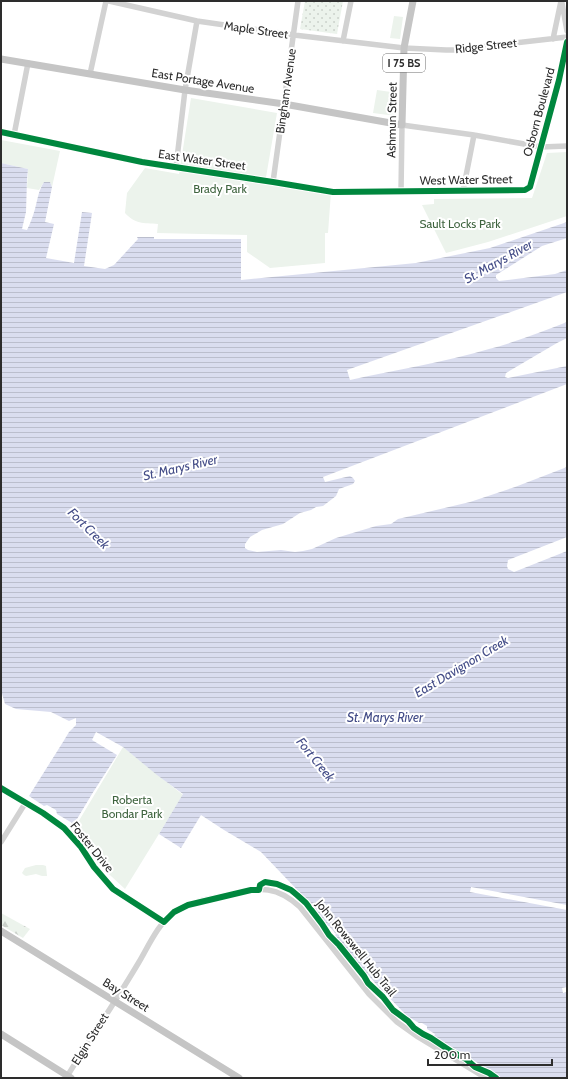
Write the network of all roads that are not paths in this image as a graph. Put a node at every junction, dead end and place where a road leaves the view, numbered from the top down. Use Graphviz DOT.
graph roads {
  1 [pos="107,1"];
  2 [pos="298,1"];
  3 [pos="352,1"];
  4 [pos="413,1"];
  5 [pos="562,1"];
  6 [pos="197,21"];
  7 [pos="567,31"];
  8 [pos="294,35"];
  9 [pos="567,37"];
  10 [pos="553,39"];
  11 [pos="343,41"];
  12 [pos="567,42"];
  13 [pos="404,48"];
  14 [pos="1,59"];
  15 [pos="28,63"];
  16 [pos="90,74"];
  17 [pos="185,90"];
  18 [pos="284,104"];
  19 [pos="402,125"];
  20 [pos="1,132"];
  21 [pos="14,135"];
  22 [pos="474,135"];
  23 [pos="567,146"];
  24 [pos="541,147"];
  25 [pos="176,167"];
  26 [pos="273,182"];
  27 [pos="530,187"];
  28 [pos="462,191"];
  29 [pos="401,192"];
  30 [pos="1,788"];
  31 [pos="26,802"];
  32 [pos="1,842"];
  33 [pos="164,922"];
  34 [pos="1,932"];
  35 [pos="114,1001"];
  36 [pos="1,1034"];
  37 [pos="231,1076"];
  38 [pos="68,1077"];
  39 [pos="239,1078"];
  40 [pos="486,1078"];
  1 -- 6 [label="street, Maple Street"];
  1 -- 16 [label="street"];
  2 -- 8 [label="street, Bingham Avenue"];
  3 -- 11 [label="street"];
  4 -- 13 [label="main road, Ashmun Street / I 75 BS"];
  5 -- 7 [label="street"];
  5 -- 10 [label="street"];
  6 -- 8 [label="street, Maple Street"];
  6 -- 17 [label="street"];
  8 -- 11 [label="street, Maple Street"];
  8 -- 18 [label="street, Bingham Avenue"];
  9 -- 10 [label="street, Ridge Street"];
  10 -- 13 [label="street, Ridge Street"];
  11 -- 13 [label="street, Maple Street"];
  12 -- 24 [label="street, Osborn Boulevard"];
  13 -- 19 [label="main road, Ashmun Street / I 75 BS"];
  14 -- 15 [label="main road, East Portage Avenue"];
  15 -- 16 [label="main road, East Portage Avenue"];
  15 -- 21 [label="street"];
  16 -- 17 [label="main road, East Portage Avenue"];
  17 -- 18 [label="main road, East Portage Avenue"];
  17 -- 25 [label="street"];
  18 -- 19 [label="main road, East Portage Avenue"];
  18 -- 26 [label="street, Bingham Avenue"];
  19 -- 22 [label="street"];
  19 -- 29 [label="street, Ashmun Street"];
  20 -- 21 [label="street, East Water Street"];
  21 -- 25 [label="street, East Water Street"];
  22 -- 24 [label="street"];
  22 -- 28 [label="street"];
  23 -- 24 [label="street"];
  24 -- 27 [label="street, Osborn Boulevard"];
  25 -- 26 [label="street, East Water Street"];
  26 -- 29 [label="street, East Water Street"];
  27 -- 28 [label="street, West Water Street"];
  28 -- 29 [label="street, West Water Street"];
  30 -- 31 [label="street, Foster Drive"];
  31 -- 32 [label="street"];
  31 -- 33 [label="street, Foster Drive"];
  33 -- 35 [label="street, Elgin Street"];
  33 -- 40 [label="street, Elgin Street"];
  34 -- 35 [label="main road, Bay Street"];
  35 -- 37 [label="main road, Bay Street"];
  35 -- 38 [label="street, Elgin Street"];
  36 -- 38 [label="main road"];
  37 -- 39 [label="main road, Bay Street"];
}
